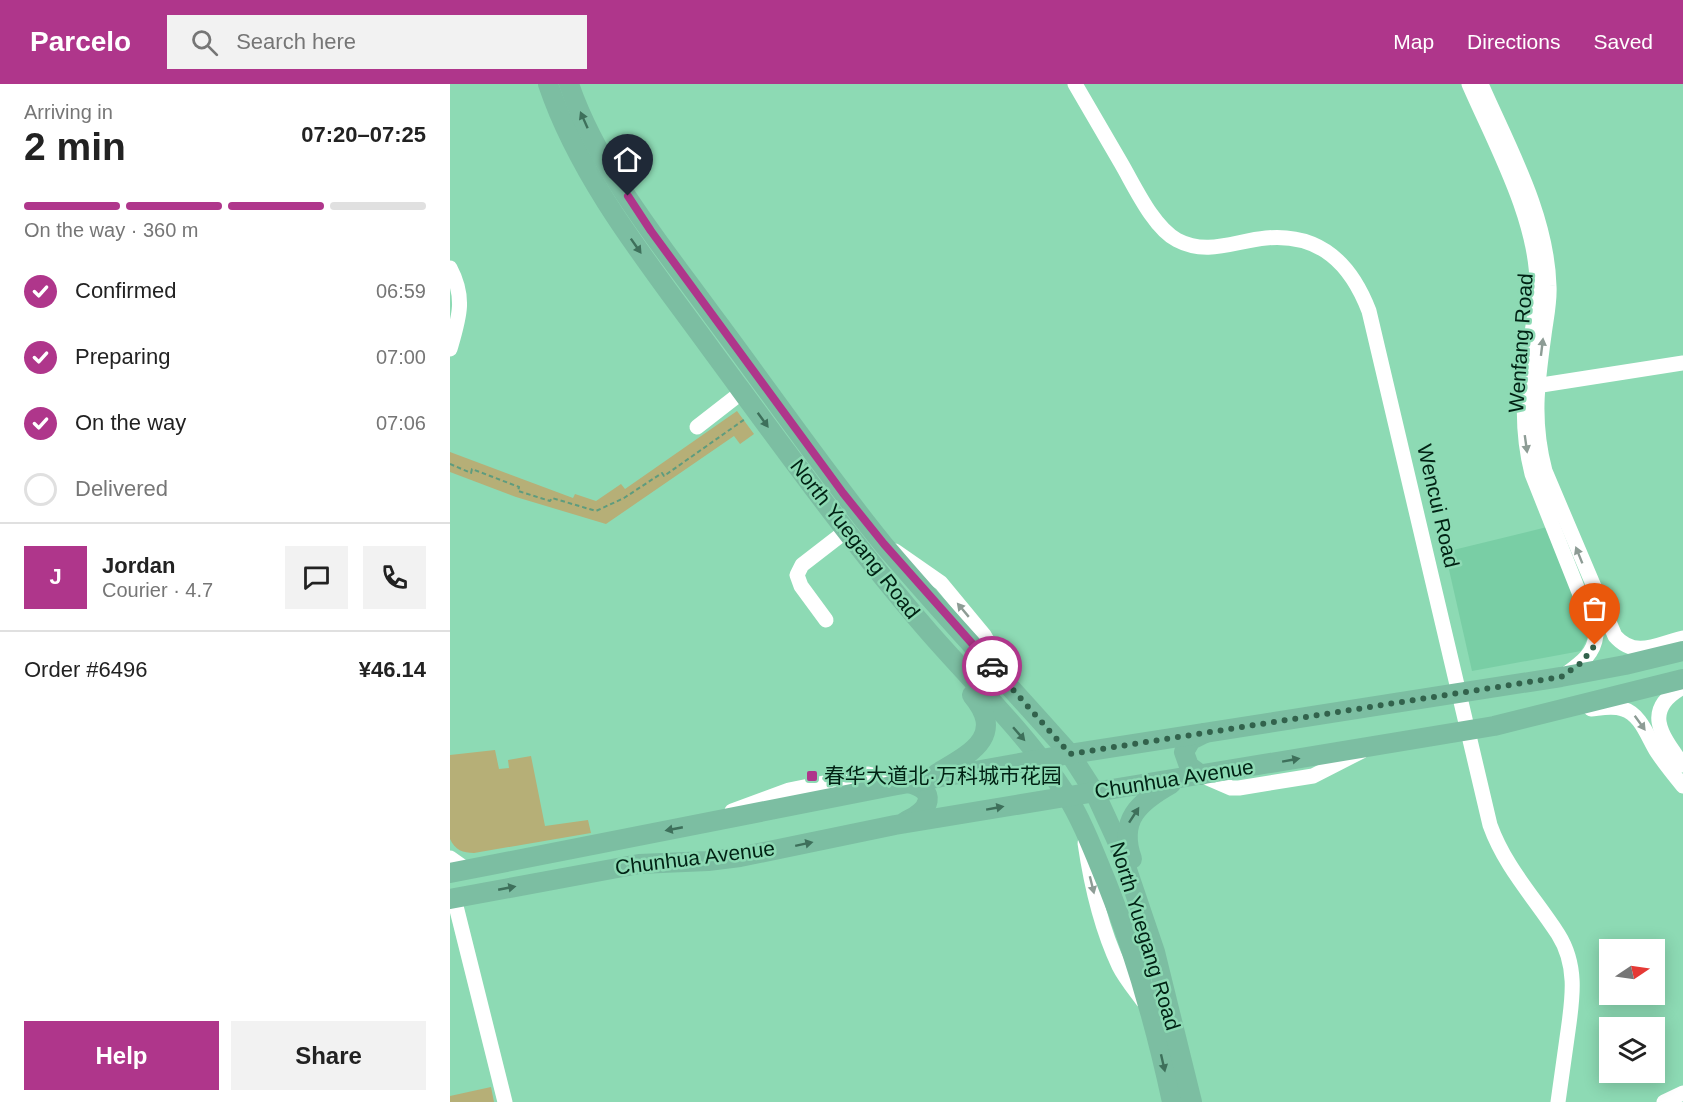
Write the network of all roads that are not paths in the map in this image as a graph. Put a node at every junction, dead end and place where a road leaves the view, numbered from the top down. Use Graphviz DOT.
graph roads {
  1 [pos="548,84"];
  2 [pos="569,84"];
  3 [pos="1075,84"];
  4 [pos="1469,84"];
  5 [pos="1481,84"];
  6 [pos="450,268"];
  7 [pos="450,349"];
  8 [pos="1683,363"];
  9 [pos="1531,387"];
  10 [pos="742,392"];
  11 [pos="697,427"];
  12 [pos="846,531"];
  13 [pos="826,620"];
  14 [pos="926,629"];
  15 [pos="1683,638"];
  16 [pos="1683,651"];
  17 [pos="1561,677"];
  18 [pos="1683,679"];
  19 [pos="1683,687"];
  20 [pos="1546,713"];
  21 [pos="1208,732"];
  22 [pos="1070,754"];
  23 [pos="1041,759"];
  24 [pos="1683,765"];
  25 [pos="1201,775"];
  26 [pos="1180,778"];
  27 [pos="916,782"];
  28 [pos="1683,786"];
  29 [pos="1095,793"];
  30 [pos="1066,796"];
  31 [pos="895,825"];
  32 [pos="450,858"];
  33 [pos="459,871"];
  34 [pos="452,898"];
  35 [pos="1155,952"];
  36 [pos="1683,1093"];
  37 [pos="505,1102"];
  38 [pos="1172,1102"];
  39 [pos="1192,1102"];
  40 [pos="1558,1102"];
  41 [pos="1664,1102"];
  1 -- 10 [label="main road, North Yuegang Road, one-way"];
  22 -- 2 [label="main road, North Yuegang Road, one-way"];
  3 -- 40 [label="street, Wencui Road"];
  4 -- 9 [label="street, Wenfang Road"];
  9 -- 5 [label="street, Wenfang Road, one-way"];
  6 -- 7 [label="street"];
  8 -- 9 [label="street"];
  15 -- 9 [label="street, Wenfang Road, one-way"];
  9 -- 17 [label="street, Wenfang Road, one-way"];
  10 -- 11 [label="street"];
  10 -- 12 [label="main road, North Yuegang Road, one-way"];
  12 -- 13 [label="street"];
  12 -- 14 [label="main road, North Yuegang Road"];
  14 -- 23 [label="main road, North Yuegang Road, one-way"];
  14 -- 27 [label="main road"];
  16 -- 17 [label="main road, Chunhua Avenue"];
  17 -- 21 [label="main road, Chunhua Avenue"];
  18 -- 20 [label="main road, Chunhua Avenue"];
  19 -- 24 [label="street"];
  25 -- 20 [label="main road, Chunhua Avenue, one-way"];
  20 -- 28 [label="street, one-way"];
  21 -- 22 [label="main road, Chunhua Avenue"];
  21 -- 25 [label="main road"];
  22 -- 23 [label="main road, Chunhua Avenue"];
  22 -- 29 [label="main road, North Yuegang Road"];
  23 -- 27 [label="main road, Chunhua Avenue"];
  23 -- 30 [label="main road, North Yuegang Road"];
  25 -- 26 [label="main road, Chunhua Avenue"];
  26 -- 29 [label="main road, Chunhua Avenue"];
  35 -- 26 [label="main road, one-way"];
  27 -- 31 [label="main road"];
  27 -- 33 [label="main road, Chunhua Avenue, one-way"];
  29 -- 30 [label="main road, Chunhua Avenue"];
  29 -- 35 [label="main road, North Yuegang Road"];
  31 -- 30 [label="main road, Chunhua Avenue, one-way"];
  30 -- 38 [label="main road, North Yuegang Road, one-way"];
  34 -- 31 [label="main road, Chunhua Avenue, one-way"];
  32 -- 33 [label="street"];
  34 -- 37 [label="street"];
  35 -- 39 [label="main road, North Yuegang Road"];
  36 -- 41 [label="street"];
}
